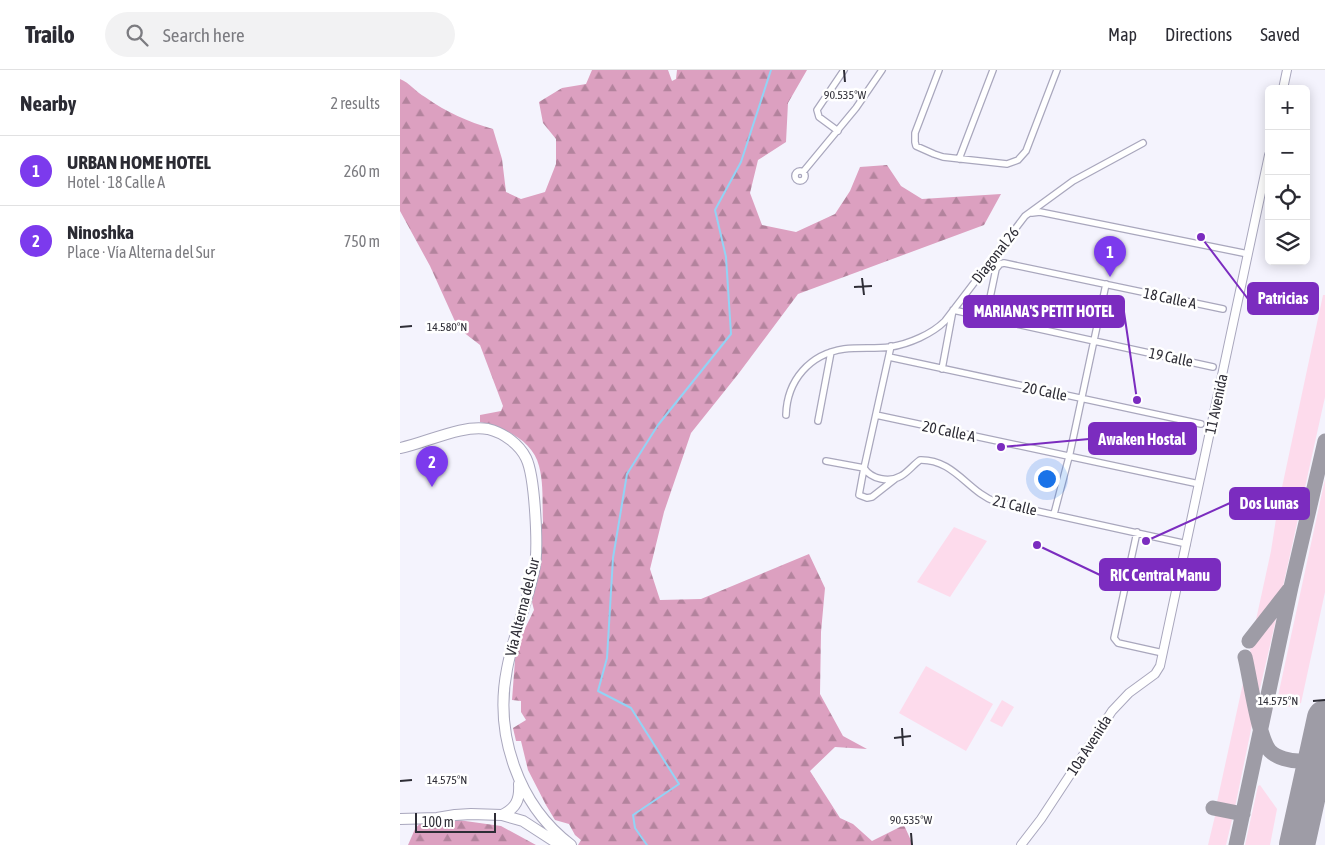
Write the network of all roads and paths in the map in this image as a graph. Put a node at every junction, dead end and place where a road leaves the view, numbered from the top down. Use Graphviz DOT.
graph roads {
  1 [pos="844,70"];
  2 [pos="882,70"];
  3 [pos="939,70"];
  4 [pos="993,70"];
  5 [pos="1057,70"];
  6 [pos="1287,70"];
  7 [pos="1284,85"];
  8 [pos="838,131"];
  9 [pos="1143,143"];
  10 [pos="959,159"];
  11 [pos="803,172"];
  12 [pos="1265,174"];
  13 [pos="1030,213"];
  14 [pos="1248,254"];
  15 [pos="1106,284"];
  16 [pos="1222,309"];
  17 [pos="953,310"];
  18 [pos="986,317"];
  19 [pos="1094,340"];
  20 [pos="891,346"];
  21 [pos="831,352"];
  22 [pos="889,357"];
  23 [pos="1213,367"];
  24 [pos="942,369"];
  25 [pos="1081,399"];
  26 [pos="786,415"];
  27 [pos="876,415"];
  28 [pos="818,422"];
  29 [pos="1201,424"];
  30 [pos="400,448"];
  31 [pos="1069,456"];
  32 [pos="826,461"];
  33 [pos="864,468"];
  34 [pos="895,479"];
  35 [pos="1199,484"];
  36 [pos="1054,514"];
  37 [pos="1137,532"];
  38 [pos="1187,544"];
  39 [pos="1163,653"];
  40 [pos="519,781"];
  41 [pos="400,813"];
  42 [pos="455,815"];
  43 [pos="502,815"];
  44 [pos="400,818"];
  45 [pos="567,845"];
  46 [pos="1021,845"];
  1 -- 8 [label="street"];
  2 -- 8 [label="street"];
  3 -- 10 [label="street"];
  4 -- 10 [label="street"];
  5 -- 10 [label="street"];
  6 -- 7 [label="main road"];
  8 -- 11 [label="street"];
  9 -- 13 [label="street, Diagonal 26"];
  12 -- 14 [label="main road, 11 Avenida"];
  13 -- 14 [label="street"];
  13 -- 17 [label="street, Diagonal 26"];
  14 -- 35 [label="main road, 11 Avenida"];
  15 -- 16 [label="street, 18 Calle A"];
  15 -- 18 [label="street, 18 Calle A"];
  15 -- 19 [label="street"];
  17 -- 18 [label="street, 19 Calle"];
  17 -- 20 [label="street, Diagonal 26"];
  17 -- 24 [label="street"];
  18 -- 19 [label="street, 19 Calle"];
  19 -- 23 [label="street, 19 Calle"];
  19 -- 25 [label="street"];
  20 -- 21 [label="street, Diagonal 26"];
  20 -- 22 [label="street"];
  21 -- 26 [label="street"];
  21 -- 28 [label="street"];
  22 -- 24 [label="street, 20 Calle"];
  22 -- 27 [label="street"];
  24 -- 25 [label="street, 20 Calle"];
  25 -- 29 [label="street, 20 Calle"];
  25 -- 31 [label="street"];
  27 -- 31 [label="street, 20 Calle A"];
  27 -- 33 [label="street"];
  30 -- 40 [label="highway, Vía Alterna del Sur"];
  31 -- 35 [label="street, 20 Calle A"];
  31 -- 36 [label="street"];
  32 -- 33 [label="street"];
  33 -- 34 [label="street"];
  33 -- 34 [label="street, 21 Calle"];
  34 -- 36 [label="street, 21 Calle"];
  35 -- 38 [label="main road, 11 Avenida"];
  36 -- 37 [label="street, 21 Calle"];
  37 -- 38 [label="street, 21 Calle"];
  37 -- 39 [label="street"];
  38 -- 39 [label="main road, 11 Avenida"];
  39 -- 46 [label="main road, 10a Avenida"];
  40 -- 43 [label="highway"];
  40 -- 45 [label="highway, Vía Alterna del Sur"];
  41 -- 42 [label="highway"];
  42 -- 43 [label="highway, Vía Alterna del Sur"];
  42 -- 44 [label="highway, Vía Alterna del Sur"];
  43 -- 45 [label="highway, Vía Alterna del Sur"];
}
